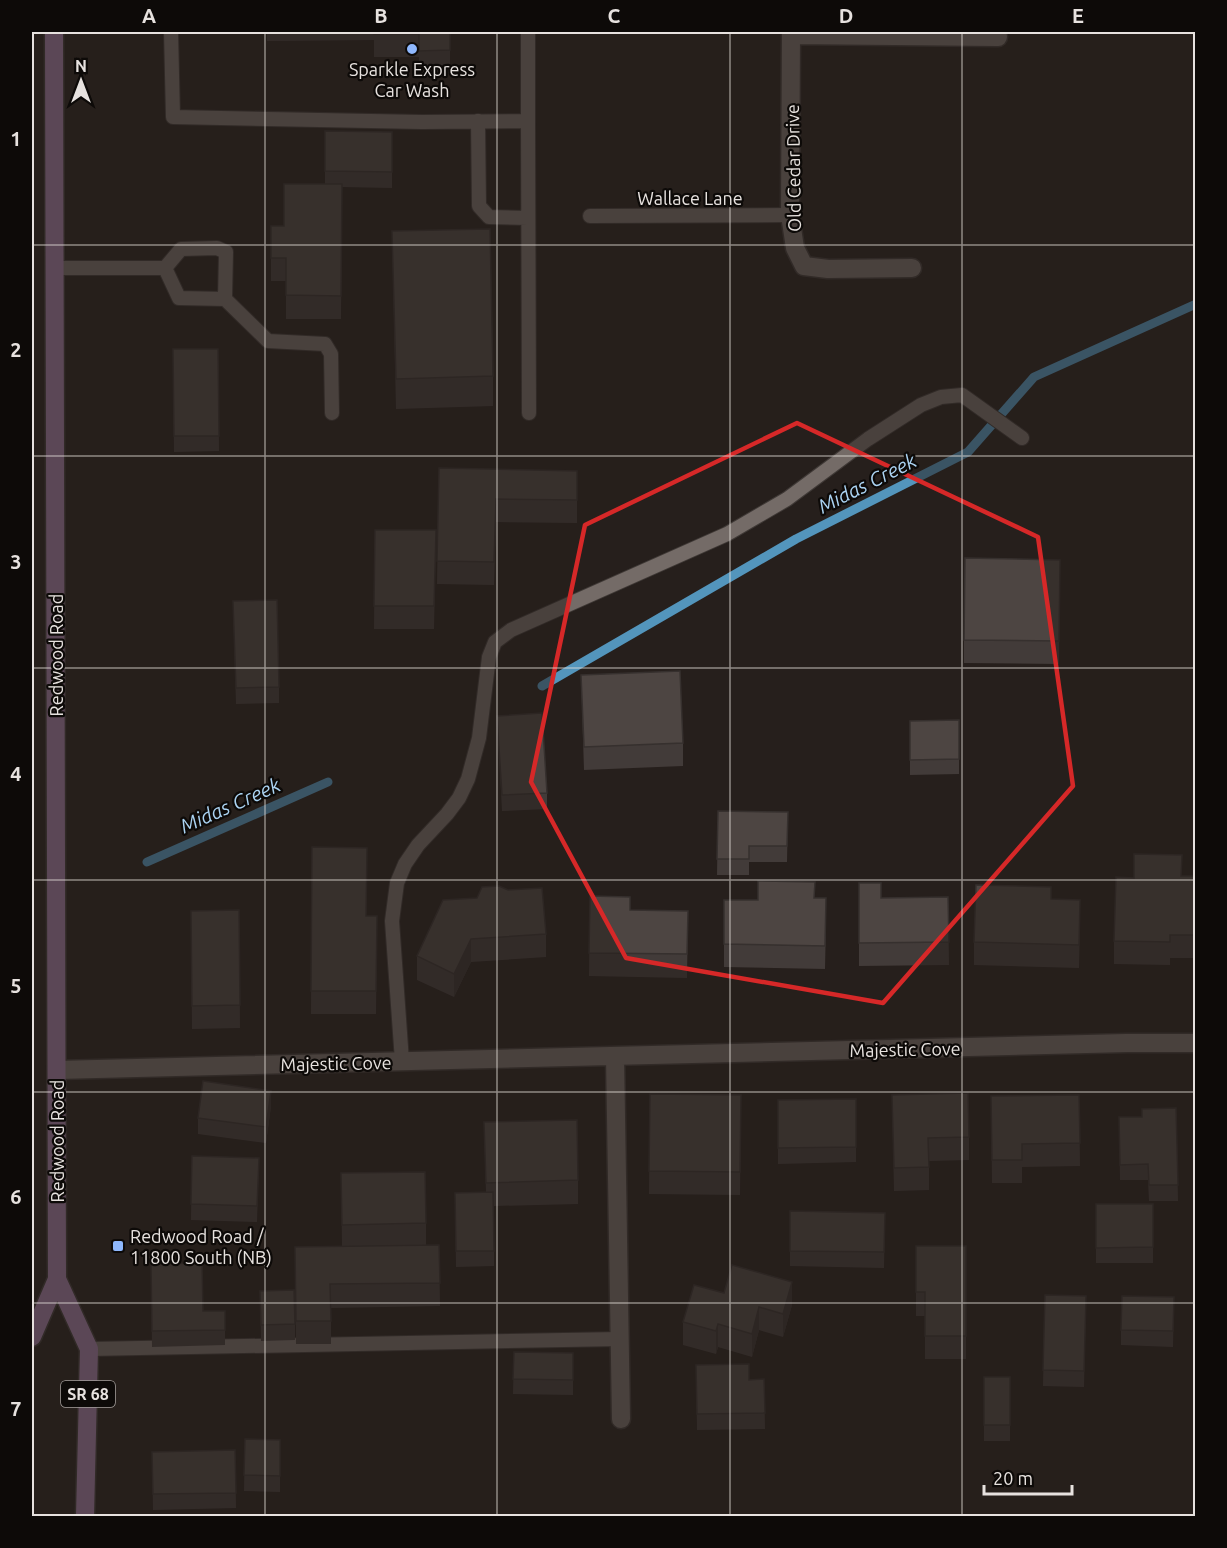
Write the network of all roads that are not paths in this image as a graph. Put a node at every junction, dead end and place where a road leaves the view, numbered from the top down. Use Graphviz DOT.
graph roads {
  1 [pos="54,32"];
  2 [pos="171,32"];
  3 [pos="528,32"];
  4 [pos="791,33"];
  5 [pos="998,37"];
  6 [pos="478,121"];
  7 [pos="528,121"];
  8 [pos="790,215"];
  9 [pos="590,216"];
  10 [pos="528,218"];
  11 [pos="55,268"];
  12 [pos="165,268"];
  13 [pos="912,268"];
  14 [pos="225,299"];
  15 [pos="332,413"];
  16 [pos="529,413"];
  17 [pos="1022,438"];
  18 [pos="1196,1043"];
  19 [pos="615,1056"];
  20 [pos="402,1061"];
  21 [pos="57,1070"];
  22 [pos="57,1279"];
  23 [pos="32,1337"];
  24 [pos="620,1339"];
  25 [pos="89,1349"];
  26 [pos="621,1419"];
  27 [pos="85,1516"];
  1 -- 11 [label="main road, Redwood Road / SR 68"];
  2 -- 6 [label="lane"];
  3 -- 7 [label="lane"];
  4 -- 5 [label="street"];
  4 -- 8 [label="street, Old Cedar Drive"];
  6 -- 7 [label="lane"];
  6 -- 10 [label="lane"];
  7 -- 10 [label="lane"];
  8 -- 9 [label="lane, Wallace Lane"];
  8 -- 13 [label="street, Old Cedar Drive"];
  10 -- 16 [label="lane"];
  11 -- 12 [label="lane"];
  11 -- 21 [label="main road, Redwood Road / SR 68"];
  12 -- 14 [label="lane"];
  12 -- 14 [label="lane"];
  14 -- 15 [label="lane"];
  17 -- 20 [label="lane"];
  18 -- 19 [label="street, Majestic Cove"];
  19 -- 20 [label="street, Majestic Cove"];
  19 -- 24 [label="street"];
  20 -- 21 [label="street, Majestic Cove"];
  21 -- 22 [label="main road, Redwood Road / SR 68"];
  22 -- 23 [label="main road, Redwood Road / SR 68"];
  22 -- 25 [label="main road, Redwood Road / SR 68"];
  24 -- 25 [label="lane"];
  24 -- 26 [label="street"];
  25 -- 27 [label="main road, Redwood Road / SR 68"];
}
